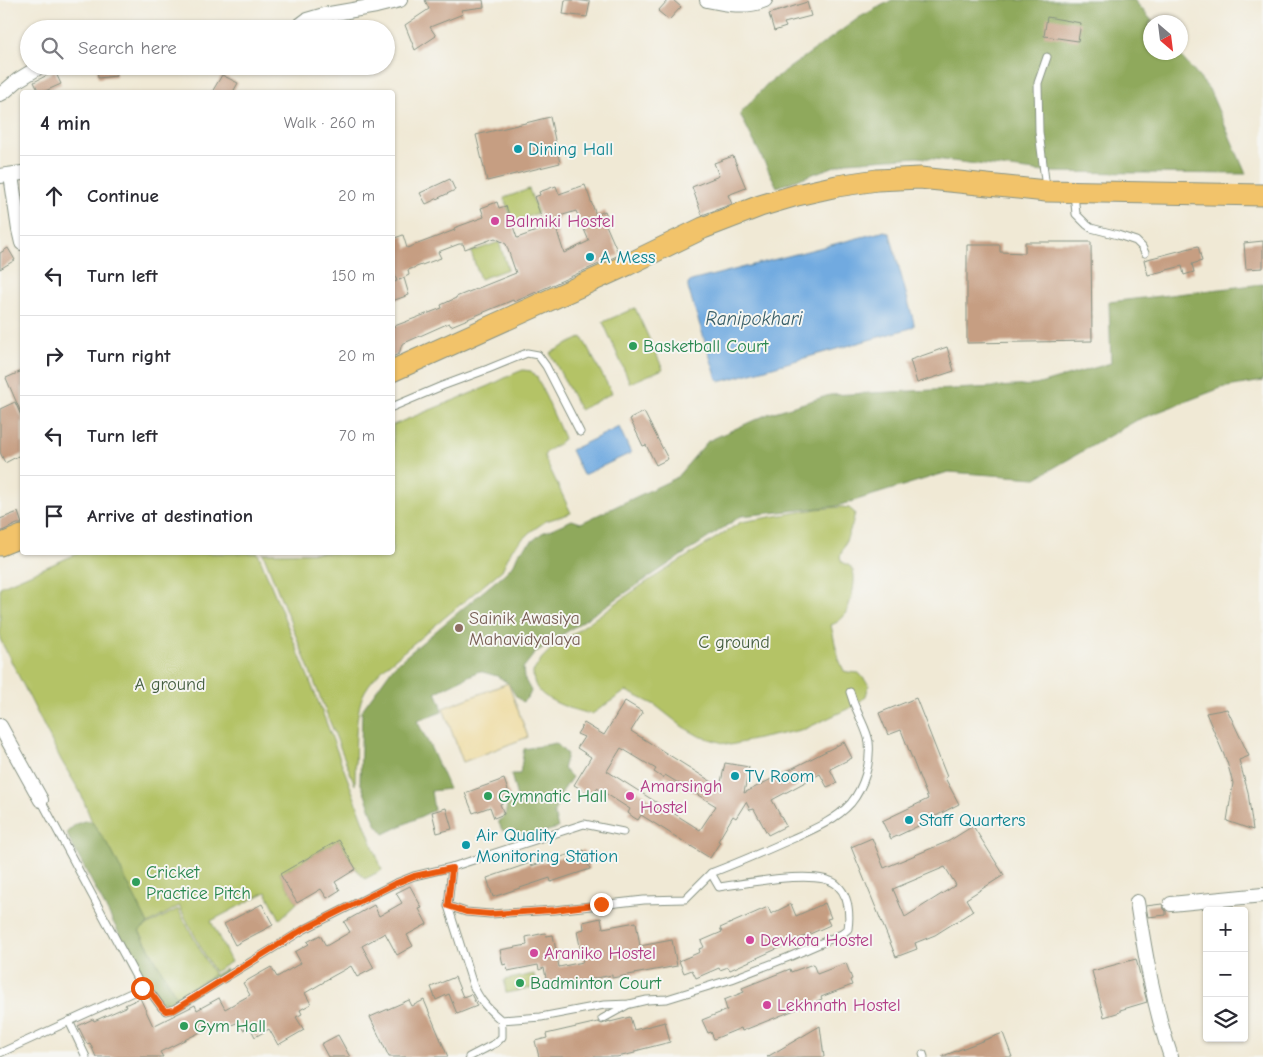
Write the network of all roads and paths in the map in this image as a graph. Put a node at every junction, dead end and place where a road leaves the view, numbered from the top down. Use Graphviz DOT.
graph roads {
  1 [pos="400,0"];
  2 [pos="707,0"];
  3 [pos="765,0"];
  4 [pos="307,20"];
  5 [pos="1047,57"];
  6 [pos="26,75"];
  7 [pos="0,94"];
  8 [pos="11,175"];
  9 [pos="1046,191"];
  10 [pos="1074,192"];
  11 [pos="1263,196"];
  12 [pos="20,234"];
  13 [pos="1145,253"];
  14 [pos="395,370"];
  15 [pos="395,406"];
  16 [pos="580,432"];
  17 [pos="20,537"];
  18 [pos="0,545"];
  19 [pos="850,692"];
  20 [pos="0,726"];
  21 [pos="41,800"];
  22 [pos="623,832"];
  23 [pos="452,868"];
  24 [pos="710,873"];
  25 [pos="1263,895"];
  26 [pos="1137,902"];
  27 [pos="1171,904"];
  28 [pos="448,906"];
  29 [pos="142,988"];
  30 [pos="630,1004"];
  31 [pos="602,1019"];
  32 [pos="501,1020"];
  33 [pos="70,1021"];
  34 [pos="0,1053"];
  35 [pos="86,1057"];
  36 [pos="469,1057"];
  37 [pos="1171,1057"];
  1 -- 4 [label="street"];
  2 -- 3 [label="street"];
  5 -- 9 [label="lane"];
  6 -- 7 [label="street"];
  8 -- 12 [label="street"];
  9 -- 10 [label="main road"];
  9 -- 14 [label="main road"];
  10 -- 11 [label="main road"];
  10 -- 13 [label="lane"];
  15 -- 16 [label="lane"];
  17 -- 18 [label="main road"];
  19 -- 24 [label="lane"];
  20 -- 21 [label="street"];
  21 -- 29 [label="lane"];
  22 -- 23 [label="lane"];
  23 -- 28 [label="lane"];
  23 -- 29 [label="lane"];
  24 -- 28 [label="lane"];
  24 -- 30 [label="lane"];
  25 -- 27 [label="street"];
  26 -- 37 [label="street"];
  28 -- 32 [label="lane"];
  29 -- 33 [label="lane"];
  30 -- 31 [label="lane"];
  30 -- 32 [label="lane"];
  32 -- 36 [label="lane"];
  33 -- 34 [label="lane"];
  33 -- 35 [label="lane"];
}
